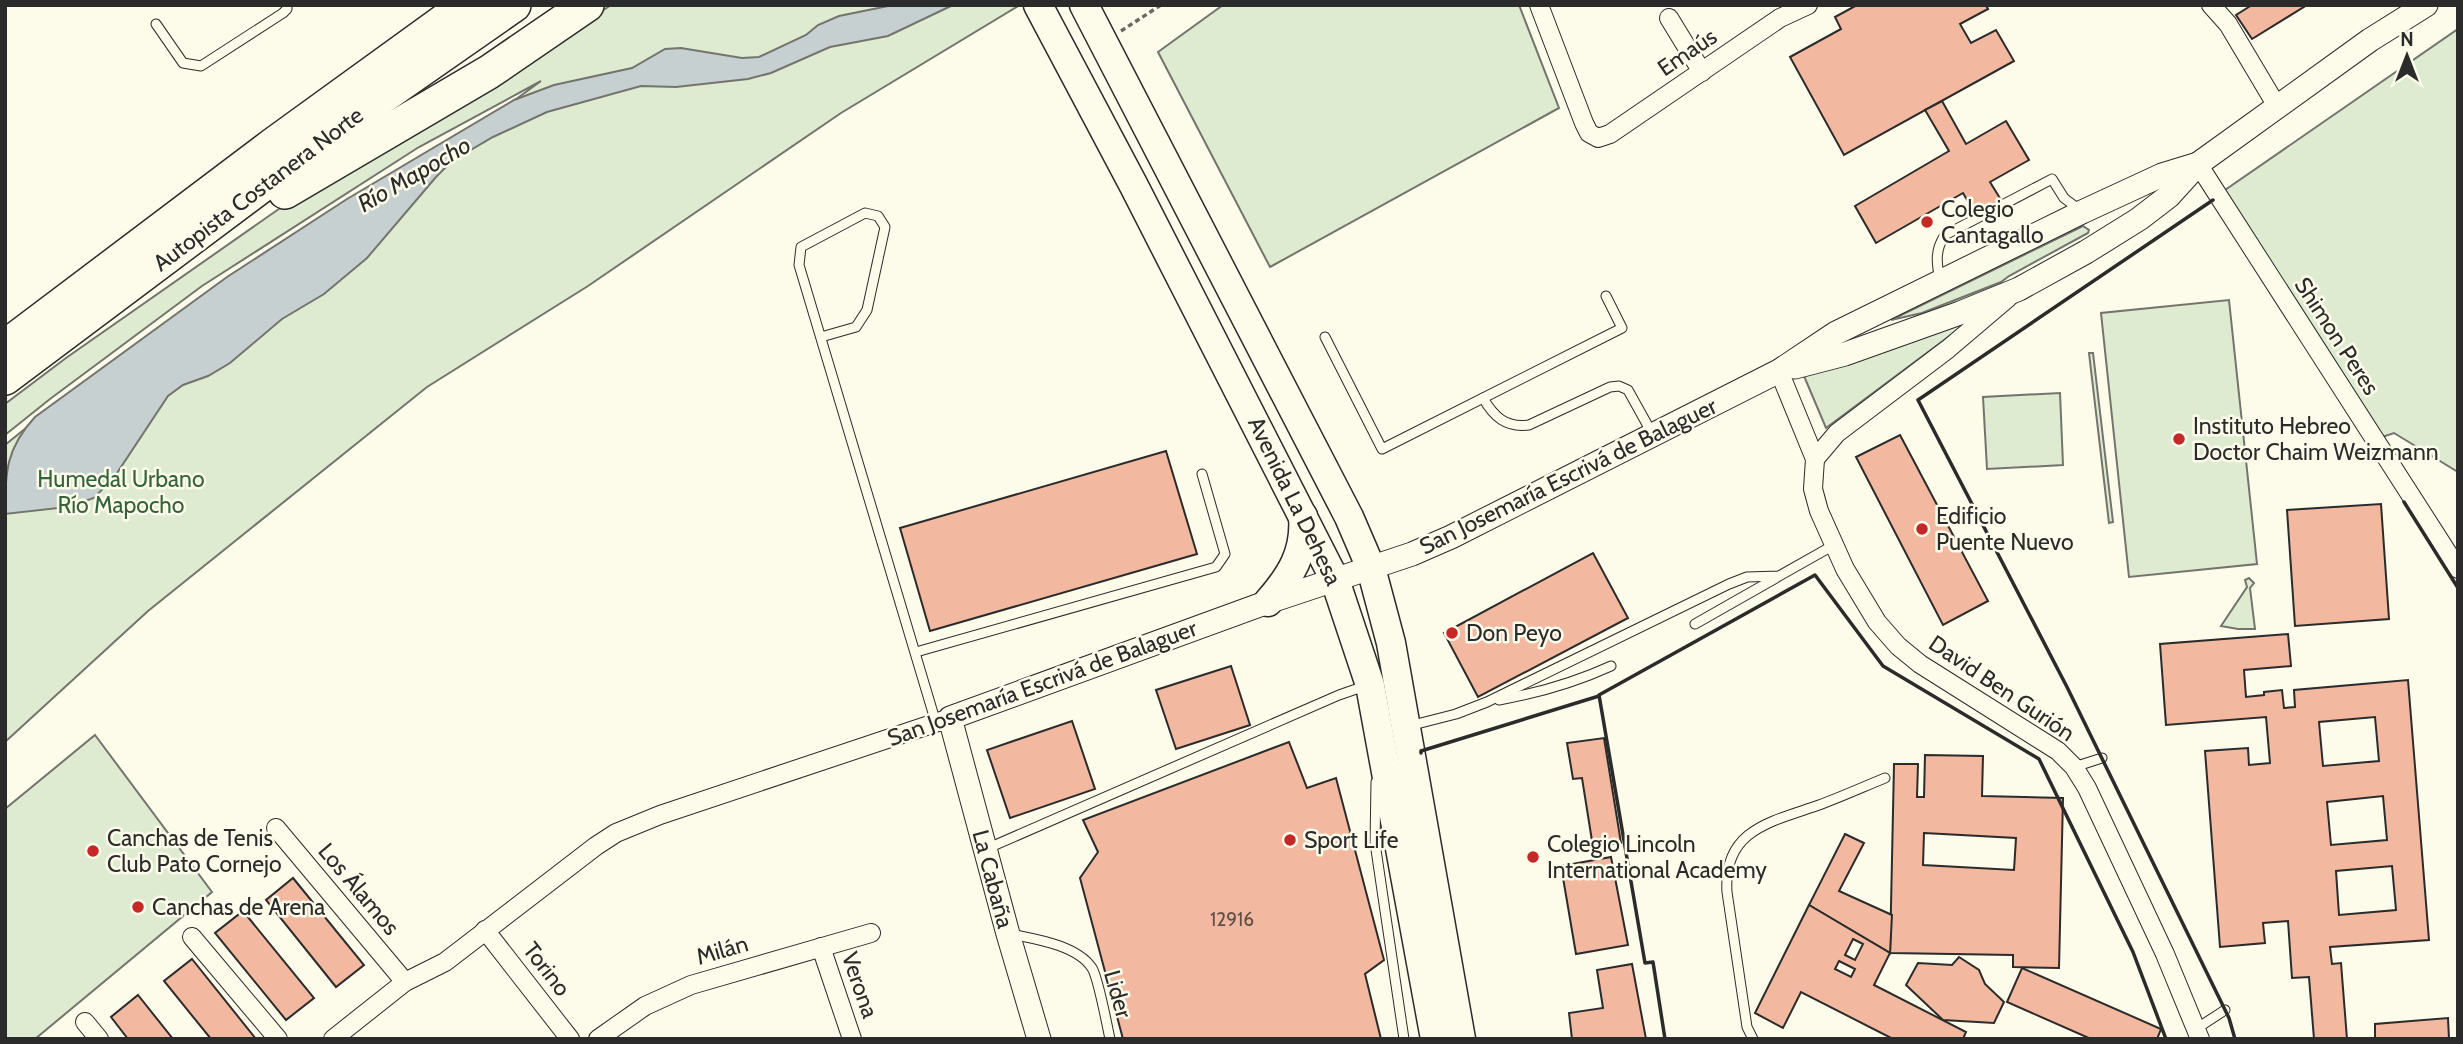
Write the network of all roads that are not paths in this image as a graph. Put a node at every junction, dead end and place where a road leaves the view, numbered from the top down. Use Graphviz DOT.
graph roads {
  1 [pos="287,5"];
  2 [pos="433,5"];
  3 [pos="466,5"];
  4 [pos="514,5"];
  5 [pos="587,5"];
  6 [pos="1084,5"];
  7 [pos="1539,5"];
  8 [pos="2426,5"];
  9 [pos="2214,6"];
  10 [pos="1803,7"];
  11 [pos="1042,14"];
  12 [pos="1669,18"];
  13 [pos="156,24"];
  14 [pos="1702,72"];
  15 [pos="2278,108"];
  16 [pos="274,144"];
  17 [pos="2198,164"];
  18 [pos="2082,212"];
  19 [pos="2086,252"];
  20 [pos="149,270"];
  21 [pos="1940,282"];
  22 [pos="2019,289"];
  23 [pos="1606,296"];
  24 [pos="821,337"];
  25 [pos="1325,337"];
  26 [pos="5,347"];
  27 [pos="1779,371"];
  28 [pos="5,378"];
  29 [pos="1483,398"];
  30 [pos="1653,435"];
  31 [pos="1815,459"];
  32 [pos="1202,474"];
  33 [pos="1303,516"];
  34 [pos="1835,545"];
  35 [pos="1371,568"];
  36 [pos="2458,569"];
  37 [pos="1779,576"];
  38 [pos="1335,580"];
  39 [pos="1268,602"];
  40 [pos="1695,624"];
  41 [pos="916,652"];
  42 [pos="1611,666"];
  43 [pos="1370,685"];
  44 [pos="1487,702"];
  45 [pos="943,720"];
  46 [pos="1393,727"];
  47 [pos="2102,758"];
  48 [pos="2074,767"];
  49 [pos="1885,778"];
  50 [pos="276,828"];
  51 [pos="986,849"];
  52 [pos="485,930"];
  53 [pos="871,933"];
  54 [pos="1008,934"];
  55 [pos="192,937"];
  56 [pos="821,947"];
  57 [pos="405,982"];
  58 [pos="2225,1010"];
  59 [pos="85,1022"];
  60 [pos="2198,1034"];
  61 [pos="342,1036"];
  62 [pos="99,1039"];
  63 [pos="278,1039"];
  64 [pos="570,1039"];
  65 [pos="598,1039"];
  66 [pos="852,1039"];
  67 [pos="1039,1039"];
  68 [pos="1110,1039"];
  69 [pos="1404,1039"];
  70 [pos="1435,1039"];
  71 [pos="1461,1039"];
  72 [pos="1753,1039"];
  1 -- 13 [label="lane"];
  2 -- 16 [label="highway"];
  3 -- 16 [label="highway, Autopista Costanera Norte"];
  4 -- 20 [label="highway, Autopista Costanera Norte"];
  5 -- 20 [label="highway"];
  6 -- 35 [label="main road, Avenida La Dehesa"];
  7 -- 14 [label="street, Emaús"];
  8 -- 15 [label="street, San Josemaría Escrivá de Balaguer"];
  9 -- 15 [label="street"];
  10 -- 14 [label="street, Emaús"];
  11 -- 33 [label="main road, Avenida La Dehesa"];
  12 -- 14 [label="street"];
  15 -- 17 [label="street, San Josemaría Escrivá de Balaguer"];
  16 -- 26 [label="highway, Autopista Costanera Norte"];
  17 -- 18 [label="street, San Josemaría Escrivá de Balaguer"];
  17 -- 19 [label="street, San Josemaría Escrivá de Balaguer"];
  17 -- 36 [label="street, Shimon Peres"];
  18 -- 19 [label="street"];
  18 -- 21 [label="street, San Josemaría Escrivá de Balaguer"];
  18 -- 21 [label="lane"];
  19 -- 22 [label="street, San Josemaría Escrivá de Balaguer"];
  20 -- 28 [label="highway, Autopista Costanera Norte"];
  21 -- 27 [label="street, San Josemaría Escrivá de Balaguer"];
  22 -- 27 [label="street, San Josemaría Escrivá de Balaguer"];
  22 -- 31 [label="street"];
  23 -- 29 [label="lane"];
  24 -- 24 [label="lane"];
  24 -- 41 [label="lane"];
  25 -- 29 [label="lane"];
  27 -- 30 [label="street, San Josemaría Escrivá de Balaguer"];
  27 -- 31 [label="street, David Ben Gurión"];
  29 -- 30 [label="lane"];
  30 -- 35 [label="street, San Josemaría Escrivá de Balaguer"];
  31 -- 34 [label="street, David Ben Gurión"];
  32 -- 41 [label="lane"];
  33 -- 38 [label="main road, Avenida La Dehesa"];
  33 -- 39 [label="main road"];
  34 -- 37 [label="lane"];
  34 -- 48 [label="street, David Ben Gurión"];
  35 -- 38 [label="street, San Josemaría Escrivá de Balaguer"];
  35 -- 46 [label="main road, Avenida La Dehesa"];
  37 -- 40 [label="lane"];
  37 -- 44 [label="lane"];
  38 -- 39 [label="street, San Josemaría Escrivá de Balaguer"];
  38 -- 43 [label="main road, Avenida La Dehesa"];
  39 -- 45 [label="street, San Josemaría Escrivá de Balaguer"];
  41 -- 45 [label="lane"];
  42 -- 44 [label="lane"];
  43 -- 46 [label="main road, Avenida La Dehesa"];
  43 -- 51 [label="lane"];
  44 -- 46 [label="lane"];
  45 -- 51 [label="street, La Cabaña"];
  45 -- 52 [label="street, San Josemaría Escrivá de Balaguer"];
  46 -- 69 [label="lane"];
  46 -- 70 [label="main road, Avenida La Dehesa"];
  46 -- 71 [label="main road, Avenida La Dehesa"];
  47 -- 48 [label="lane"];
  48 -- 60 [label="street, David Ben Gurión"];
  49 -- 72 [label="lane"];
  50 -- 57 [label="street, Los Álamos"];
  51 -- 54 [label="street, La Cabaña"];
  52 -- 57 [label="street, San Josemaría Escrivá de Balaguer"];
  52 -- 64 [label="street, Torino"];
  53 -- 56 [label="street, Milán"];
  54 -- 67 [label="street, La Cabaña"];
  54 -- 68 [label="lane, Lider"];
  55 -- 63 [label="street"];
  56 -- 65 [label="street, Milán"];
  56 -- 66 [label="street, Verona"];
  57 -- 61 [label="street, San Josemaría Escrivá de Balaguer"];
  58 -- 60 [label="lane"];
  59 -- 62 [label="street"];
}
